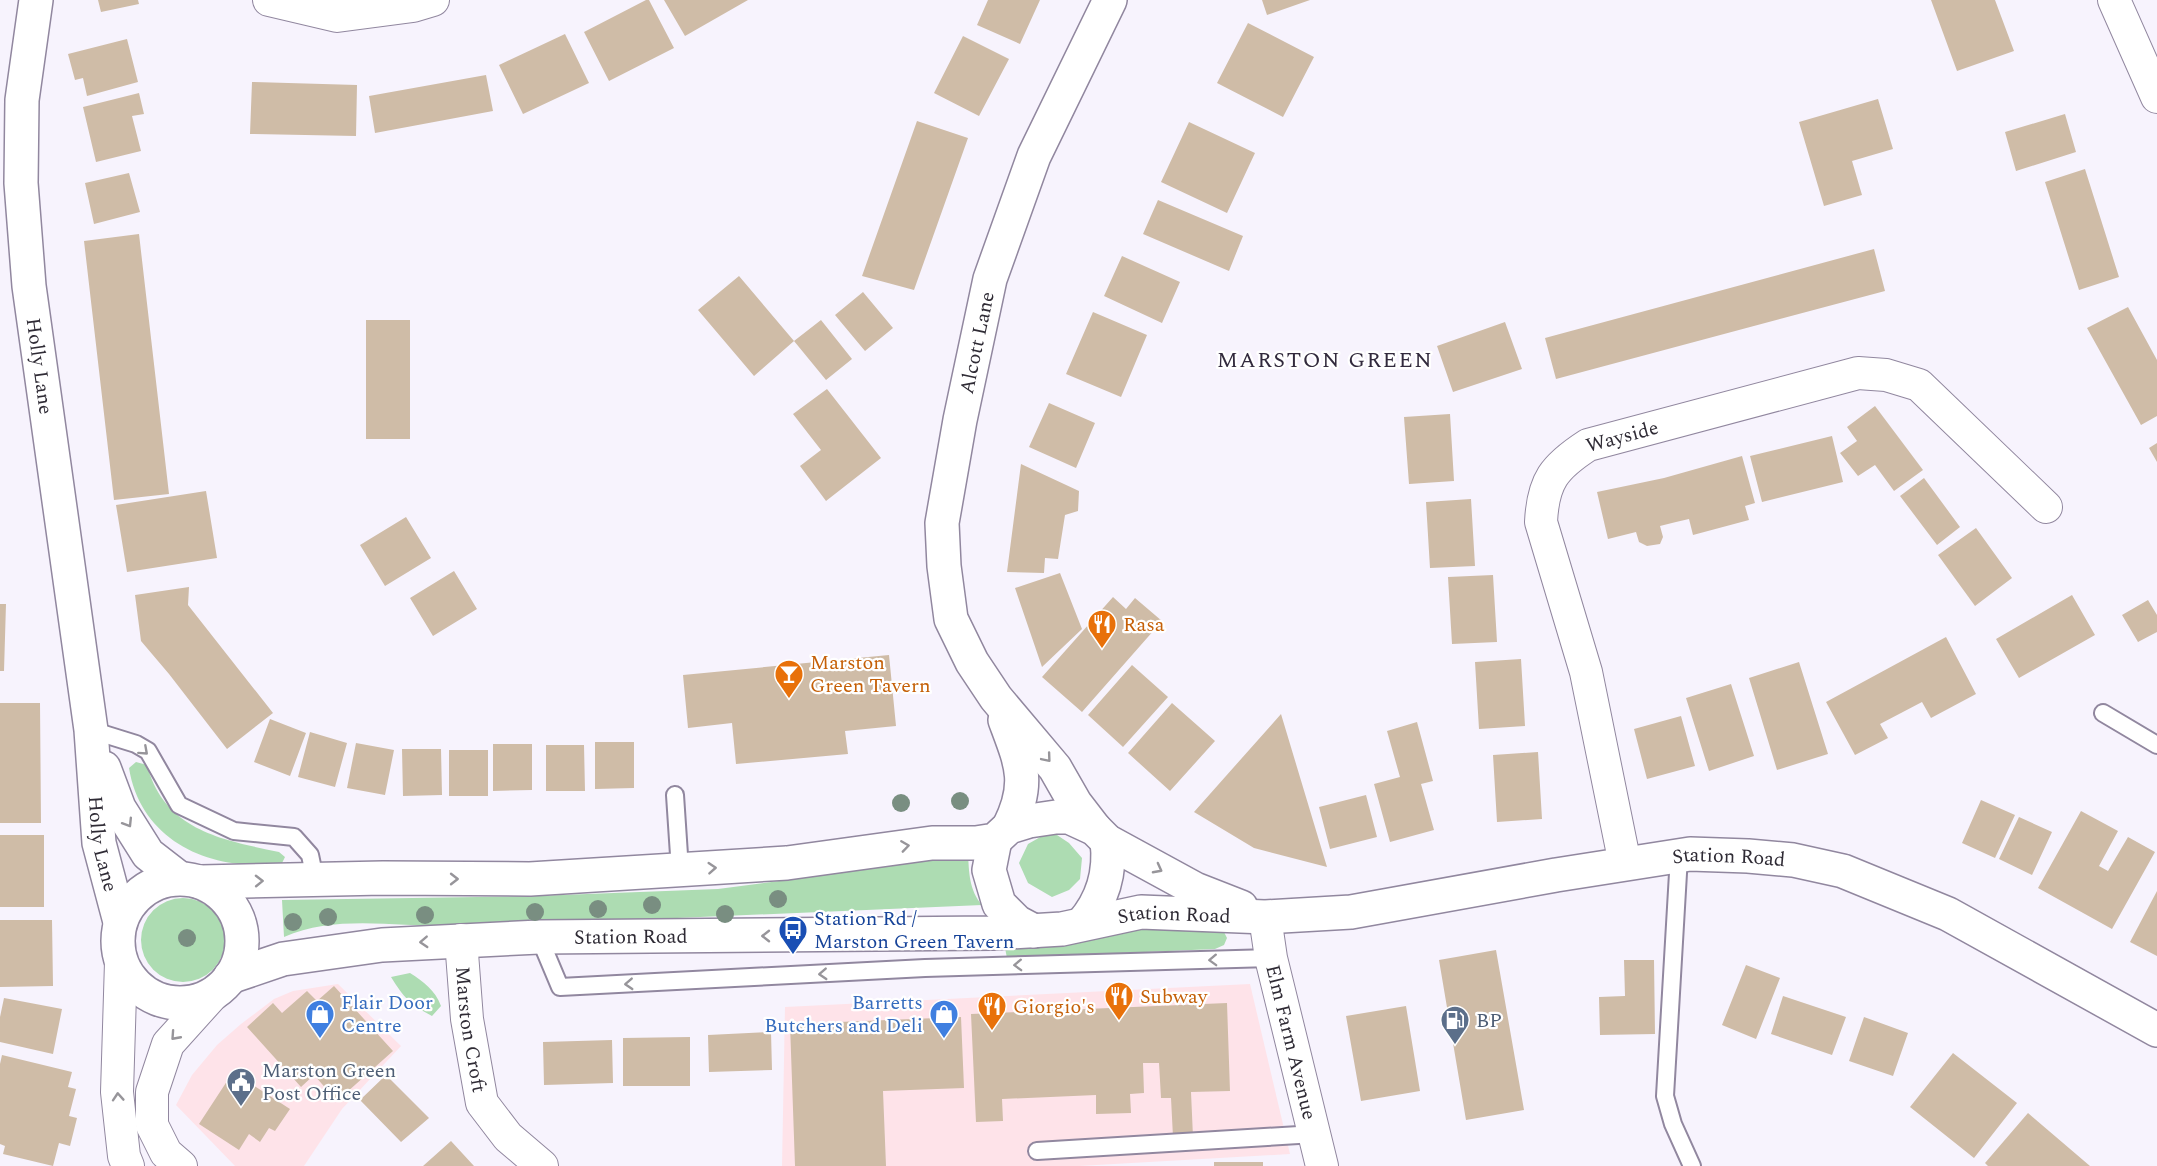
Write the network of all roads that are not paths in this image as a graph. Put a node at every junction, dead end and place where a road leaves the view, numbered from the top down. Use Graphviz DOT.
graph roads {
  1 [pos="36,0"];
  2 [pos="268,0"];
  3 [pos="433,0"];
  4 [pos="1110,0"];
  5 [pos="2114,0"];
  6 [pos="2157,97"];
  7 [pos="2046,507"];
  8 [pos="996,698"];
  9 [pos="2103,713"];
  10 [pos="91,730"];
  11 [pos="2157,745"];
  12 [pos="675,795"];
  13 [pos="1002,833"];
  14 [pos="1101,835"];
  15 [pos="1679,856"];
  16 [pos="1625,864"];
  17 [pos="680,870"];
  18 [pos="315,879"];
  19 [pos="190,880"];
  20 [pos="1265,917"];
  21 [pos="120,922"];
  22 [pos="1082,924"];
  23 [pos="1034,931"];
  24 [pos="539,937"];
  25 [pos="460,940"];
  26 [pos="1271,958"];
  27 [pos="121,962"];
  28 [pos="222,985"];
  29 [pos="2157,1030"];
  30 [pos="1315,1134"];
  31 [pos="1037,1150"];
  32 [pos="172,1162"];
  33 [pos="128,1166"];
  34 [pos="542,1166"];
  35 [pos="1322,1166"];
  36 [pos="1692,1166"];
  1 -- 10 [label="street, Holly Lane"];
  2 -- 3 [label="street"];
  4 -- 8 [label="street, Alcott Lane"];
  5 -- 6 [label="street"];
  7 -- 16 [label="street, Wayside"];
  8 -- 13 [label="street"];
  8 -- 14 [label="street, one-way"];
  9 -- 11 [label="lane"];
  10 -- 18 [label="lane, one-way"];
  10 -- 19 [label="street, Holly Lane, one-way"];
  10 -- 21 [label="street, Holly Lane"];
  12 -- 17 [label="lane"];
  13 -- 14 [label="street, Station Road"];
  17 -- 13 [label="street, Station Road, one-way"];
  13 -- 23 [label="street"];
  14 -- 20 [label="street, Station Road, one-way"];
  14 -- 22 [label="street, Station Road"];
  15 -- 16 [label="street, Station Road"];
  15 -- 29 [label="street, Station Road"];
  15 -- 36 [label="lane"];
  16 -- 20 [label="street, Station Road"];
  18 -- 17 [label="street, Station Road, one-way"];
  19 -- 18 [label="street, Station Road, one-way"];
  19 -- 21 [label="street, Holly Lane"];
  19 -- 28 [label="street, Holly Lane"];
  20 -- 22 [label="street, Station Road"];
  20 -- 26 [label="street, Elm Farm Avenue"];
  21 -- 27 [label="street, Holly Lane"];
  22 -- 23 [label="street, Station Road"];
  23 -- 24 [label="street, Station Road, one-way"];
  24 -- 25 [label="street, Station Road"];
  26 -- 24 [label="lane, one-way"];
  25 -- 28 [label="street, Station Road, one-way"];
  25 -- 34 [label="street, Marston Croft"];
  26 -- 30 [label="street, Elm Farm Avenue"];
  27 -- 28 [label="street"];
  33 -- 27 [label="street, one-way"];
  28 -- 32 [label="street, one-way"];
  30 -- 31 [label="lane"];
  30 -- 35 [label="street, Elm Farm Avenue"];
}
